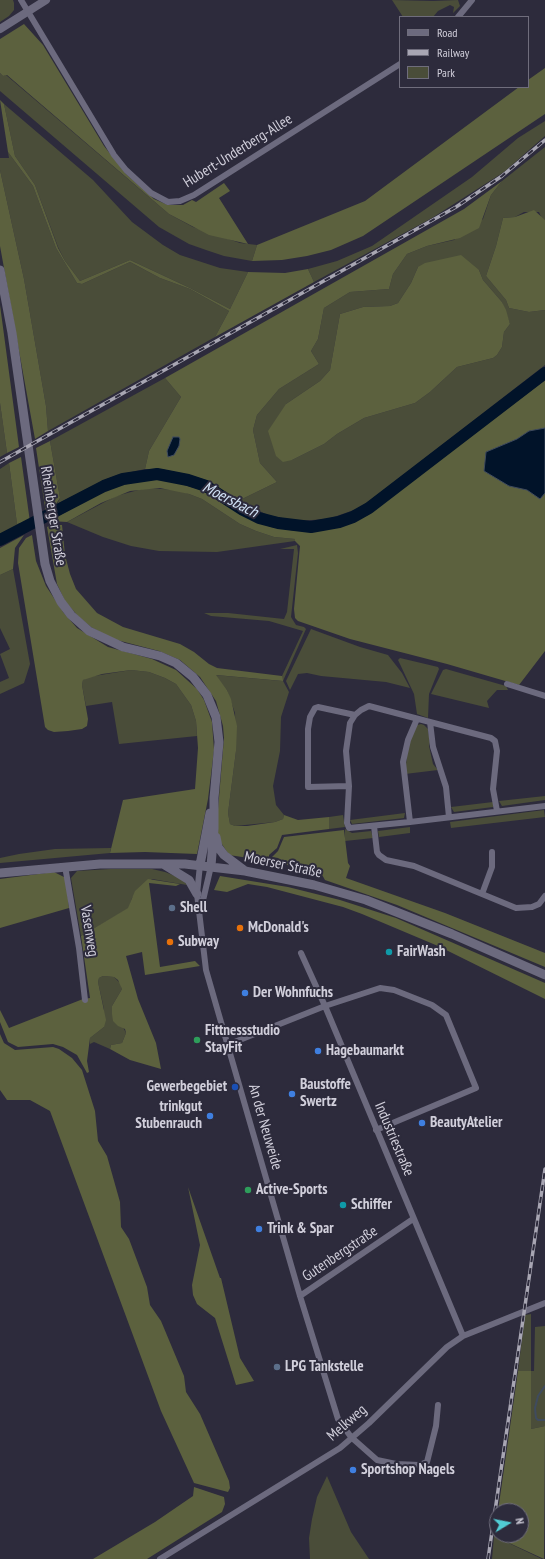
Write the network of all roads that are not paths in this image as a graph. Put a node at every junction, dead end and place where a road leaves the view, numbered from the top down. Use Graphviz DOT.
graph roads {
  1 [pos="21,0"];
  2 [pos="46,0"];
  3 [pos="472,0"];
  4 [pos="28,12"];
  5 [pos="459,16"];
  6 [pos="0,29"];
  7 [pos="399,65"];
  8 [pos="0,270"];
  9 [pos="507,684"];
  10 [pos="545,696"];
  11 [pos="355,715"];
  12 [pos="418,719"];
  13 [pos="430,722"];
  14 [pos="348,786"];
  15 [pos="214,798"];
  16 [pos="545,806"];
  17 [pos="497,811"];
  18 [pos="449,817"];
  19 [pos="410,822"];
  20 [pos="374,826"];
  21 [pos="214,829"];
  22 [pos="492,852"];
  23 [pos="161,864"];
  24 [pos="200,865"];
  25 [pos="65,866"];
  26 [pos="211,866"];
  27 [pos="245,871"];
  28 [pos="0,873"];
  29 [pos="198,894"];
  30 [pos="482,894"];
  31 [pos="545,896"];
  32 [pos="200,911"];
  33 [pos="300,953"];
  34 [pos="545,975"];
  35 [pos="85,1000"];
  36 [pos="325,1006"];
  37 [pos="227,1045"];
  38 [pos="376,1130"];
  39 [pos="413,1219"];
  40 [pos="300,1296"];
  41 [pos="545,1303"];
  42 [pos="463,1336"];
  43 [pos="438,1405"];
  44 [pos="352,1437"];
  45 [pos="160,1559"];
  1 -- 4 [label="street, Hubert-Underberg-Allee"];
  2 -- 4 [label="street"];
  3 -- 5 [label="street"];
  4 -- 6 [label="street"];
  4 -- 7 [label="street, Hubert-Underberg-Allee"];
  8 -- 15 [label="main road, Rheinberger Straße"];
  9 -- 10 [label="street"];
  11 -- 12 [label="street"];
  11 -- 14 [label="street"];
  11 -- 14 [label="street"];
  12 -- 13 [label="street"];
  12 -- 19 [label="street"];
  13 -- 17 [label="street"];
  13 -- 18 [label="street"];
  14 -- 20 [label="street"];
  15 -- 21 [label="main road, Rheinberger Straße"];
  15 -- 24 [label="main road, Rheinberger Straße"];
  16 -- 17 [label="street"];
  17 -- 18 [label="street"];
  18 -- 19 [label="street"];
  19 -- 20 [label="street"];
  20 -- 30 [label="street"];
  21 -- 26 [label="main road, Rheinberger Straße"];
  21 -- 27 [label="main road"];
  22 -- 30 [label="street"];
  23 -- 24 [label="main road, Moerser Straße"];
  23 -- 25 [label="main road, Moerser Straße"];
  23 -- 29 [label="main road"];
  24 -- 26 [label="main road, Moerser Straße"];
  24 -- 29 [label="street, An der Neuweide"];
  25 -- 28 [label="main road, Moerser Straße"];
  25 -- 35 [label="street, Vasenweg"];
  26 -- 27 [label="main road, Moerser Straße"];
  26 -- 32 [label="street, An der Neuweide"];
  27 -- 34 [label="main road, Moerser Straße"];
  29 -- 32 [label="street, An der Neuweide"];
  30 -- 31 [label="street"];
  32 -- 37 [label="street, An der Neuweide"];
  33 -- 36 [label="street, Industriestraße"];
  36 -- 37 [label="street"];
  36 -- 38 [label="street, Industriestraße"];
  36 -- 38 [label="street"];
  37 -- 40 [label="street, An der Neuweide"];
  38 -- 39 [label="street, Industriestraße"];
  39 -- 40 [label="street, Gutenbergstraße"];
  39 -- 42 [label="street, Industriestraße"];
  40 -- 44 [label="street, An der Neuweide"];
  41 -- 42 [label="street, Melkweg"];
  42 -- 44 [label="street, Melkweg"];
  43 -- 44 [label="street, An der Neuweide"];
  44 -- 45 [label="street, Melkweg"];
}
